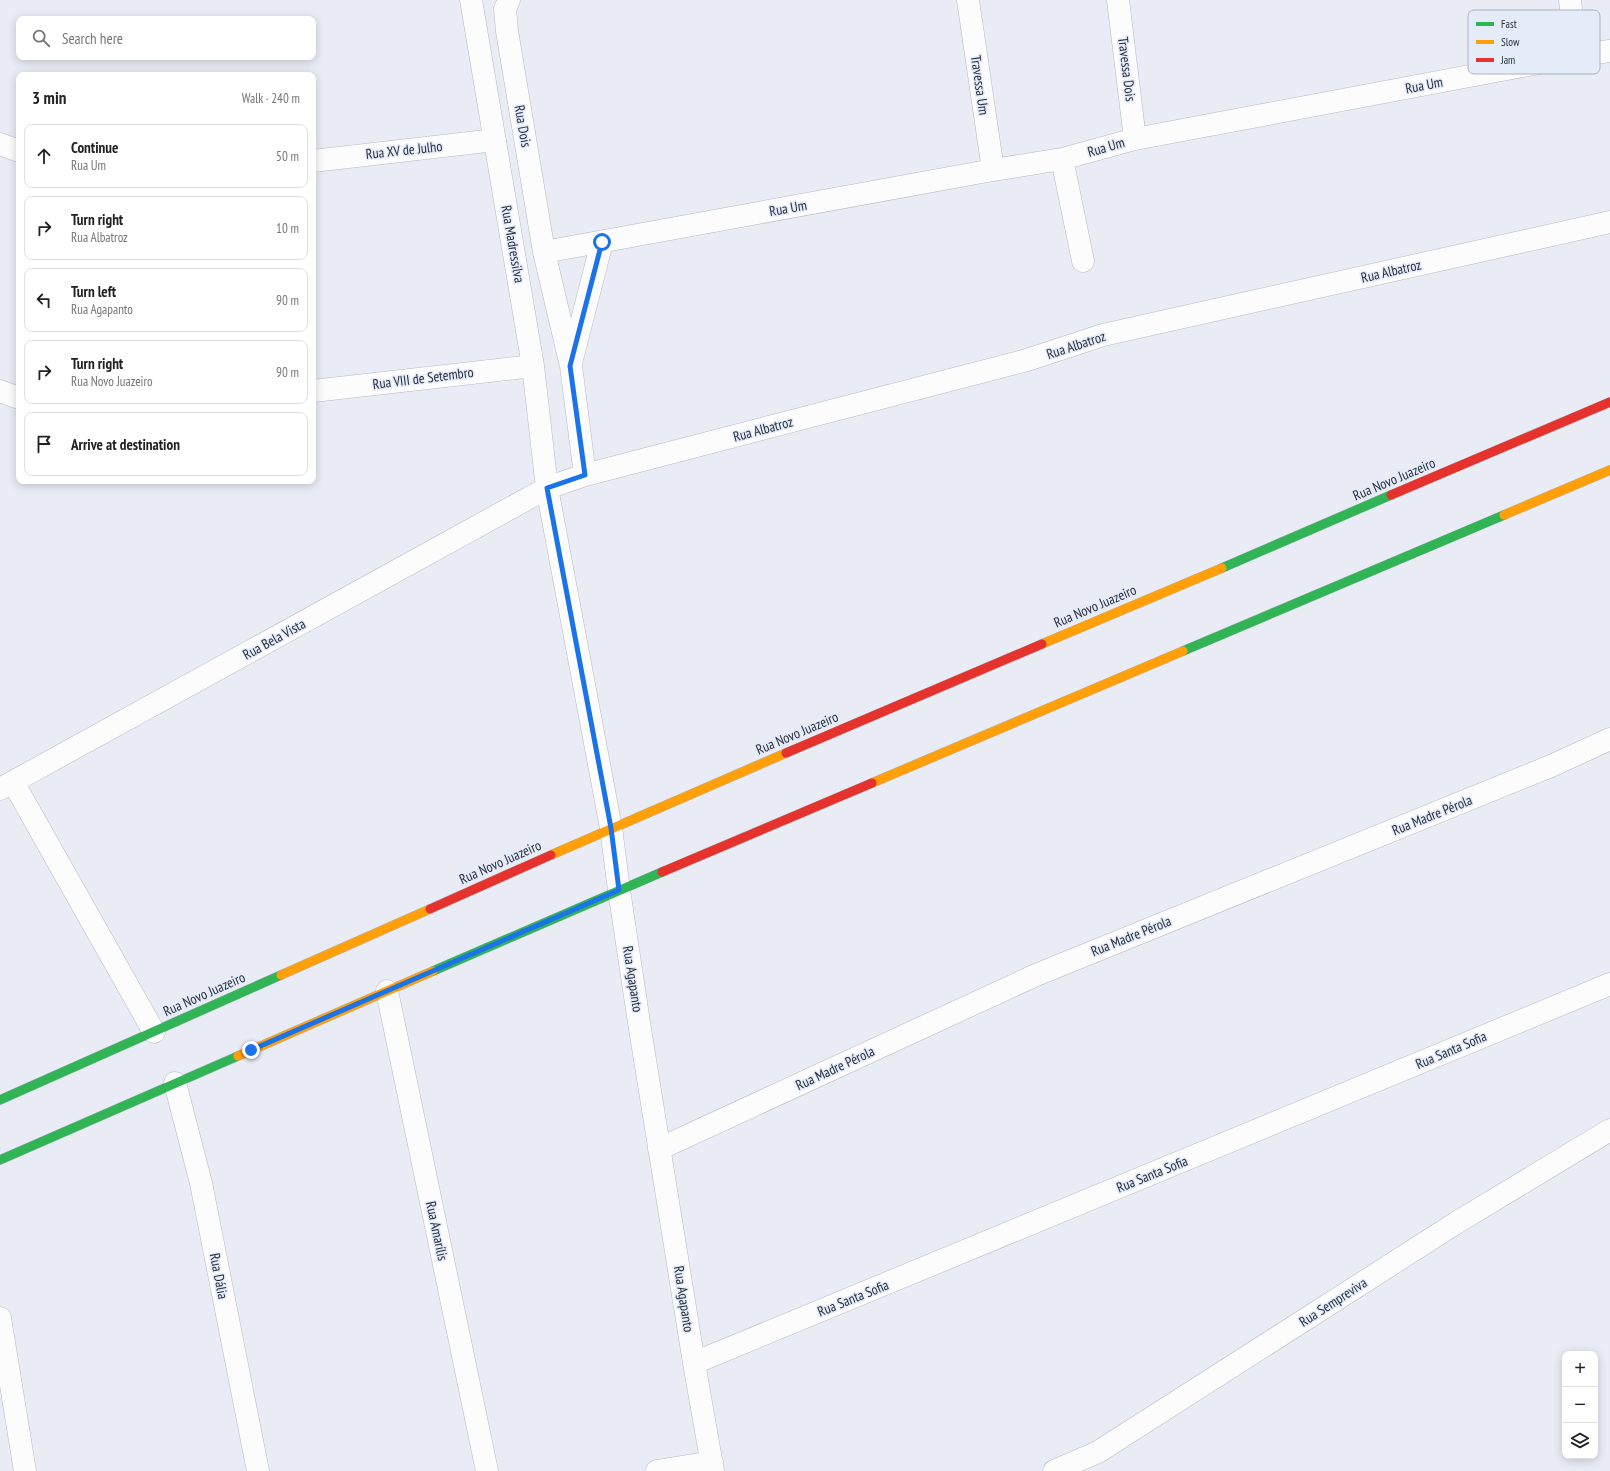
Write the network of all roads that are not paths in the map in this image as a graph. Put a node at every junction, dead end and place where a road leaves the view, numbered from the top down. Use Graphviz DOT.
graph roads {
  1 [pos="471,0"];
  2 [pos="509,0"];
  3 [pos="968,0"];
  4 [pos="1118,0"];
  5 [pos="1570,0"];
  6 [pos="1571,10"];
  7 [pos="1610,51"];
  8 [pos="1600,52"];
  9 [pos="1481,74"];
  10 [pos="1136,139"];
  11 [pos="495,140"];
  12 [pos="0,144"];
  13 [pos="16,150"];
  14 [pos="1062,159"];
  15 [pos="316,160"];
  16 [pos="993,170"];
  17 [pos="1610,222"];
  18 [pos="602,242"];
  19 [pos="544,252"];
  20 [pos="1083,261"];
  21 [pos="533,366"];
  22 [pos="570,366"];
  23 [pos="0,391"];
  24 [pos="316,391"];
  25 [pos="16,397"];
  26 [pos="1610,402"];
  27 [pos="1610,470"];
  28 [pos="585,475"];
  29 [pos="547,488"];
  30 [pos="1610,739"];
  31 [pos="7,786"];
  32 [pos="611,828"];
  33 [pos="619,890"];
  34 [pos="1610,984"];
  35 [pos="387,991"];
  36 [pos="154,1032"];
  37 [pos="175,1083"];
  38 [pos="0,1100"];
  39 [pos="1610,1130"];
  40 [pos="660,1149"];
  41 [pos="0,1160"];
  42 [pos="0,1318"];
  43 [pos="694,1364"];
  44 [pos="713,1466"];
  45 [pos="25,1471"];
  46 [pos="258,1471"];
  47 [pos="487,1471"];
  48 [pos="657,1471"];
  49 [pos="1054,1471"];
  1 -- 11 [label="street, Rua Madressilva"];
  2 -- 19 [label="street, Rua Dois"];
  3 -- 16 [label="street, Travessa Um"];
  4 -- 10 [label="street, Travessa Dois"];
  5 -- 6 [label="street"];
  7 -- 8 [label="street, Rua Um"];
  9 -- 10 [label="street, Rua Um"];
  10 -- 14 [label="street, Rua Um"];
  11 -- 15 [label="street, Rua XV de Julho"];
  11 -- 21 [label="street, Rua Madressilva"];
  12 -- 13 [label="street"];
  14 -- 16 [label="street, Rua Um"];
  14 -- 20 [label="street"];
  16 -- 18 [label="street, Rua Um"];
  17 -- 28 [label="street, Rua Albatroz"];
  18 -- 19 [label="street, Rua Um"];
  18 -- 22 [label="street"];
  19 -- 22 [label="street"];
  21 -- 24 [label="street, Rua VIII de Setembro"];
  21 -- 29 [label="street, Rua Madressilva"];
  22 -- 28 [label="street"];
  23 -- 25 [label="street"];
  26 -- 32 [label="street, Rua Novo Juazeiro"];
  27 -- 33 [label="street"];
  28 -- 29 [label="street, Rua Albatroz"];
  29 -- 31 [label="street, Rua Bela Vista"];
  29 -- 32 [label="street, Rua Agapanto"];
  30 -- 40 [label="street, Rua Madre Pérola"];
  31 -- 36 [label="street"];
  32 -- 33 [label="street, Rua Agapanto"];
  32 -- 36 [label="street, Rua Novo Juazeiro"];
  33 -- 35 [label="street"];
  33 -- 40 [label="street, Rua Agapanto"];
  34 -- 43 [label="street, Rua Santa Sofia"];
  35 -- 37 [label="street"];
  35 -- 47 [label="street, Rua Amarílis"];
  36 -- 38 [label="street, Rua Novo Juazeiro"];
  37 -- 41 [label="street"];
  37 -- 46 [label="street, Rua Dália"];
  39 -- 49 [label="street, Rua Sempreviva"];
  40 -- 43 [label="street, Rua Agapanto"];
  42 -- 45 [label="street"];
  43 -- 44 [label="street, Rua Agapanto"];
  44 -- 48 [label="street"];
}
